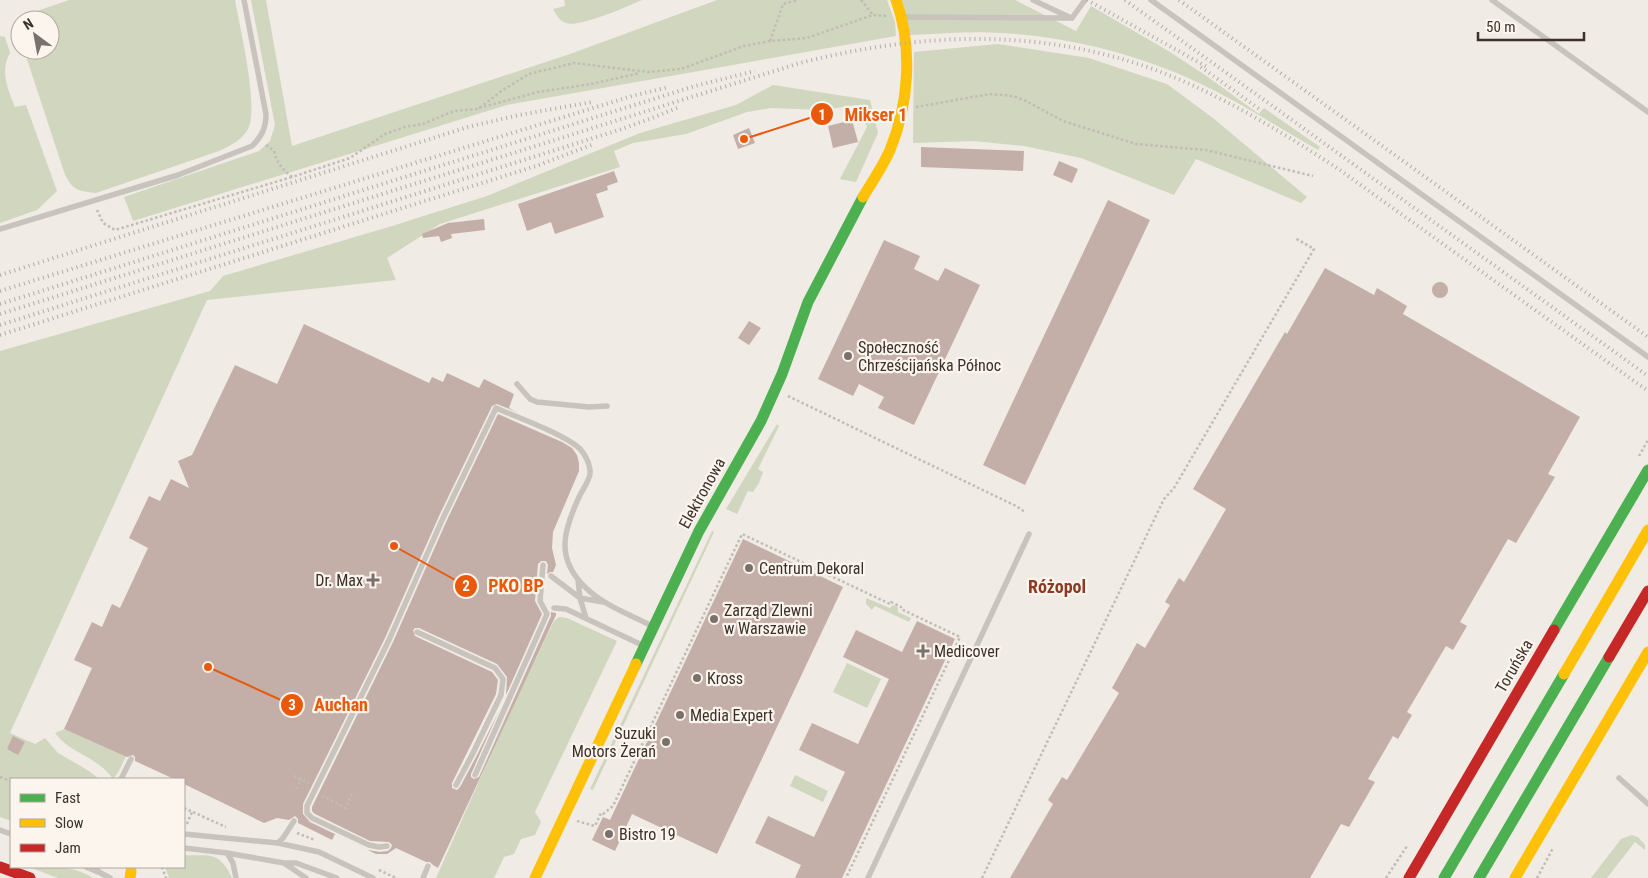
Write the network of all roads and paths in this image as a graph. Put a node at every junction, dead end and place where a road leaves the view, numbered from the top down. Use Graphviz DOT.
graph roads {
  1 [pos="244,0"];
  2 [pos="798,0"];
  3 [pos="861,0"];
  4 [pos="896,0"];
  5 [pos="1032,0"];
  6 [pos="1085,0"];
  7 [pos="1151,0"];
  8 [pos="1492,0"];
  9 [pos="873,15"];
  10 [pos="902,17"];
  11 [pos="1072,18"];
  12 [pos="770,41"];
  13 [pos="644,72"];
  14 [pos="478,109"];
  15 [pos="902,110"];
  16 [pos="1648,112"];
  17 [pos="258,140"];
  18 [pos="1313,176"];
  19 [pos="292,177"];
  20 [pos="93,202"];
  21 [pos="0,229"];
  22 [pos="1295,238"];
  23 [pos="1648,357"];
  24 [pos="517,384"];
  25 [pos="788,396"];
  26 [pos="607,406"];
  27 [pos="1648,470"];
  28 [pos="1025,512"];
  29 [pos="1648,530"];
  30 [pos="1029,534"];
  31 [pos="543,565"];
  32 [pos="551,576"];
  33 [pos="578,580"];
  34 [pos="1648,591"];
  35 [pos="580,598"];
  36 [pos="607,602"];
  37 [pos="554,608"];
  38 [pos="586,618"];
  39 [pos="654,627"];
  40 [pos="417,632"];
  41 [pos="645,646"];
  42 [pos="1648,652"];
  43 [pos="950,658"];
  44 [pos="957,662"];
  45 [pos="939,682"];
  46 [pos="946,685"];
  47 [pos="917,727"];
  48 [pos="925,731"];
  49 [pos="131,759"];
  50 [pos="895,774"];
  51 [pos="475,775"];
  52 [pos="294,776"];
  53 [pos="122,778"];
  54 [pos="903,778"];
  55 [pos="1618,778"];
  56 [pos="301,779"];
  57 [pos="308,782"];
  58 [pos="456,785"];
  59 [pos="296,789"];
  60 [pos="352,794"];
  61 [pos="324,798"];
  62 [pos="1648,804"];
  63 [pos="192,812"];
  64 [pos="294,821"];
  65 [pos="580,822"];
  66 [pos="185,826"];
  67 [pos="185,834"];
  68 [pos="278,843"];
  69 [pos="387,846"];
  70 [pos="185,848"];
  71 [pos="227,853"];
  72 [pos="284,863"];
  73 [pos="428,866"];
  74 [pos="0,867"];
  75 [pos="97,869"];
  76 [pos="30,878"];
  77 [pos="110,878"];
  78 [pos="236,878"];
  79 [pos="306,878"];
  80 [pos="337,878"];
  81 [pos="373,878"];
  82 [pos="423,878"];
  83 [pos="536,878"];
  84 [pos="846,878"];
  85 [pos="868,878"];
  86 [pos="982,878"];
  87 [pos="1409,878"];
  88 [pos="1444,878"];
  89 [pos="1479,878"];
  90 [pos="1515,878"];
  1 -- 17 [label="lane"];
  2 -- 12 [label="path"];
  3 -- 9 [label="path"];
  4 -- 10 [label="main road, Elektronowa"];
  5 -- 11 [label="lane"];
  6 -- 11 [label="lane"];
  7 -- 23 [label="lane"];
  8 -- 16 [label="lane"];
  9 -- 10 [label="path"];
  9 -- 12 [label="path"];
  10 -- 11 [label="lane"];
  10 -- 15 [label="main road, Elektronowa"];
  12 -- 13 [label="path"];
  13 -- 14 [label="path"];
  13 -- 14 [label="path"];
  14 -- 19 [label="path"];
  15 -- 18 [label="path"];
  15 -- 39 [label="main road, Elektronowa"];
  17 -- 19 [label="path"];
  17 -- 20 [label="lane"];
  19 -- 20 [label="path"];
  20 -- 21 [label="lane"];
  22 -- 86 [label="path"];
  24 -- 26 [label="lane"];
  25 -- 28 [label="path"];
  27 -- 87 [label="main road, Toruńska"];
  29 -- 88 [label="main road"];
  30 -- 85 [label="lane"];
  31 -- 51 [label="lane"];
  32 -- 35 [label="lane"];
  33 -- 35 [label="lane"];
  33 -- 36 [label="lane"];
  33 -- 69 [label="lane"];
  34 -- 89 [label="main road"];
  35 -- 36 [label="lane"];
  35 -- 38 [label="lane"];
  36 -- 39 [label="lane"];
  37 -- 38 [label="lane"];
  38 -- 41 [label="lane"];
  39 -- 41 [label="main road, Elektronowa"];
  40 -- 58 [label="lane"];
  41 -- 83 [label="main road, Elektronowa"];
  42 -- 90 [label="main road"];
  43 -- 44 [label="path"];
  43 -- 45 [label="path"];
  43 -- 65 [label="path"];
  45 -- 46 [label="path"];
  45 -- 47 [label="path"];
  47 -- 48 [label="path"];
  47 -- 50 [label="path"];
  49 -- 53 [label="lane"];
  50 -- 54 [label="path"];
  50 -- 84 [label="path"];
  52 -- 56 [label="path"];
  55 -- 62 [label="lane"];
  56 -- 57 [label="path"];
  56 -- 59 [label="path"];
  60 -- 61 [label="path"];
  63 -- 66 [label="path"];
  64 -- 68 [label="lane"];
  67 -- 68 [label="lane"];
  68 -- 81 [label="lane"];
  70 -- 71 [label="lane"];
  71 -- 72 [label="lane"];
  71 -- 78 [label="lane"];
  72 -- 79 [label="lane"];
  72 -- 80 [label="lane"];
  73 -- 82 [label="lane"];
  74 -- 76 [label="main road"];
  75 -- 77 [label="lane"];
}
